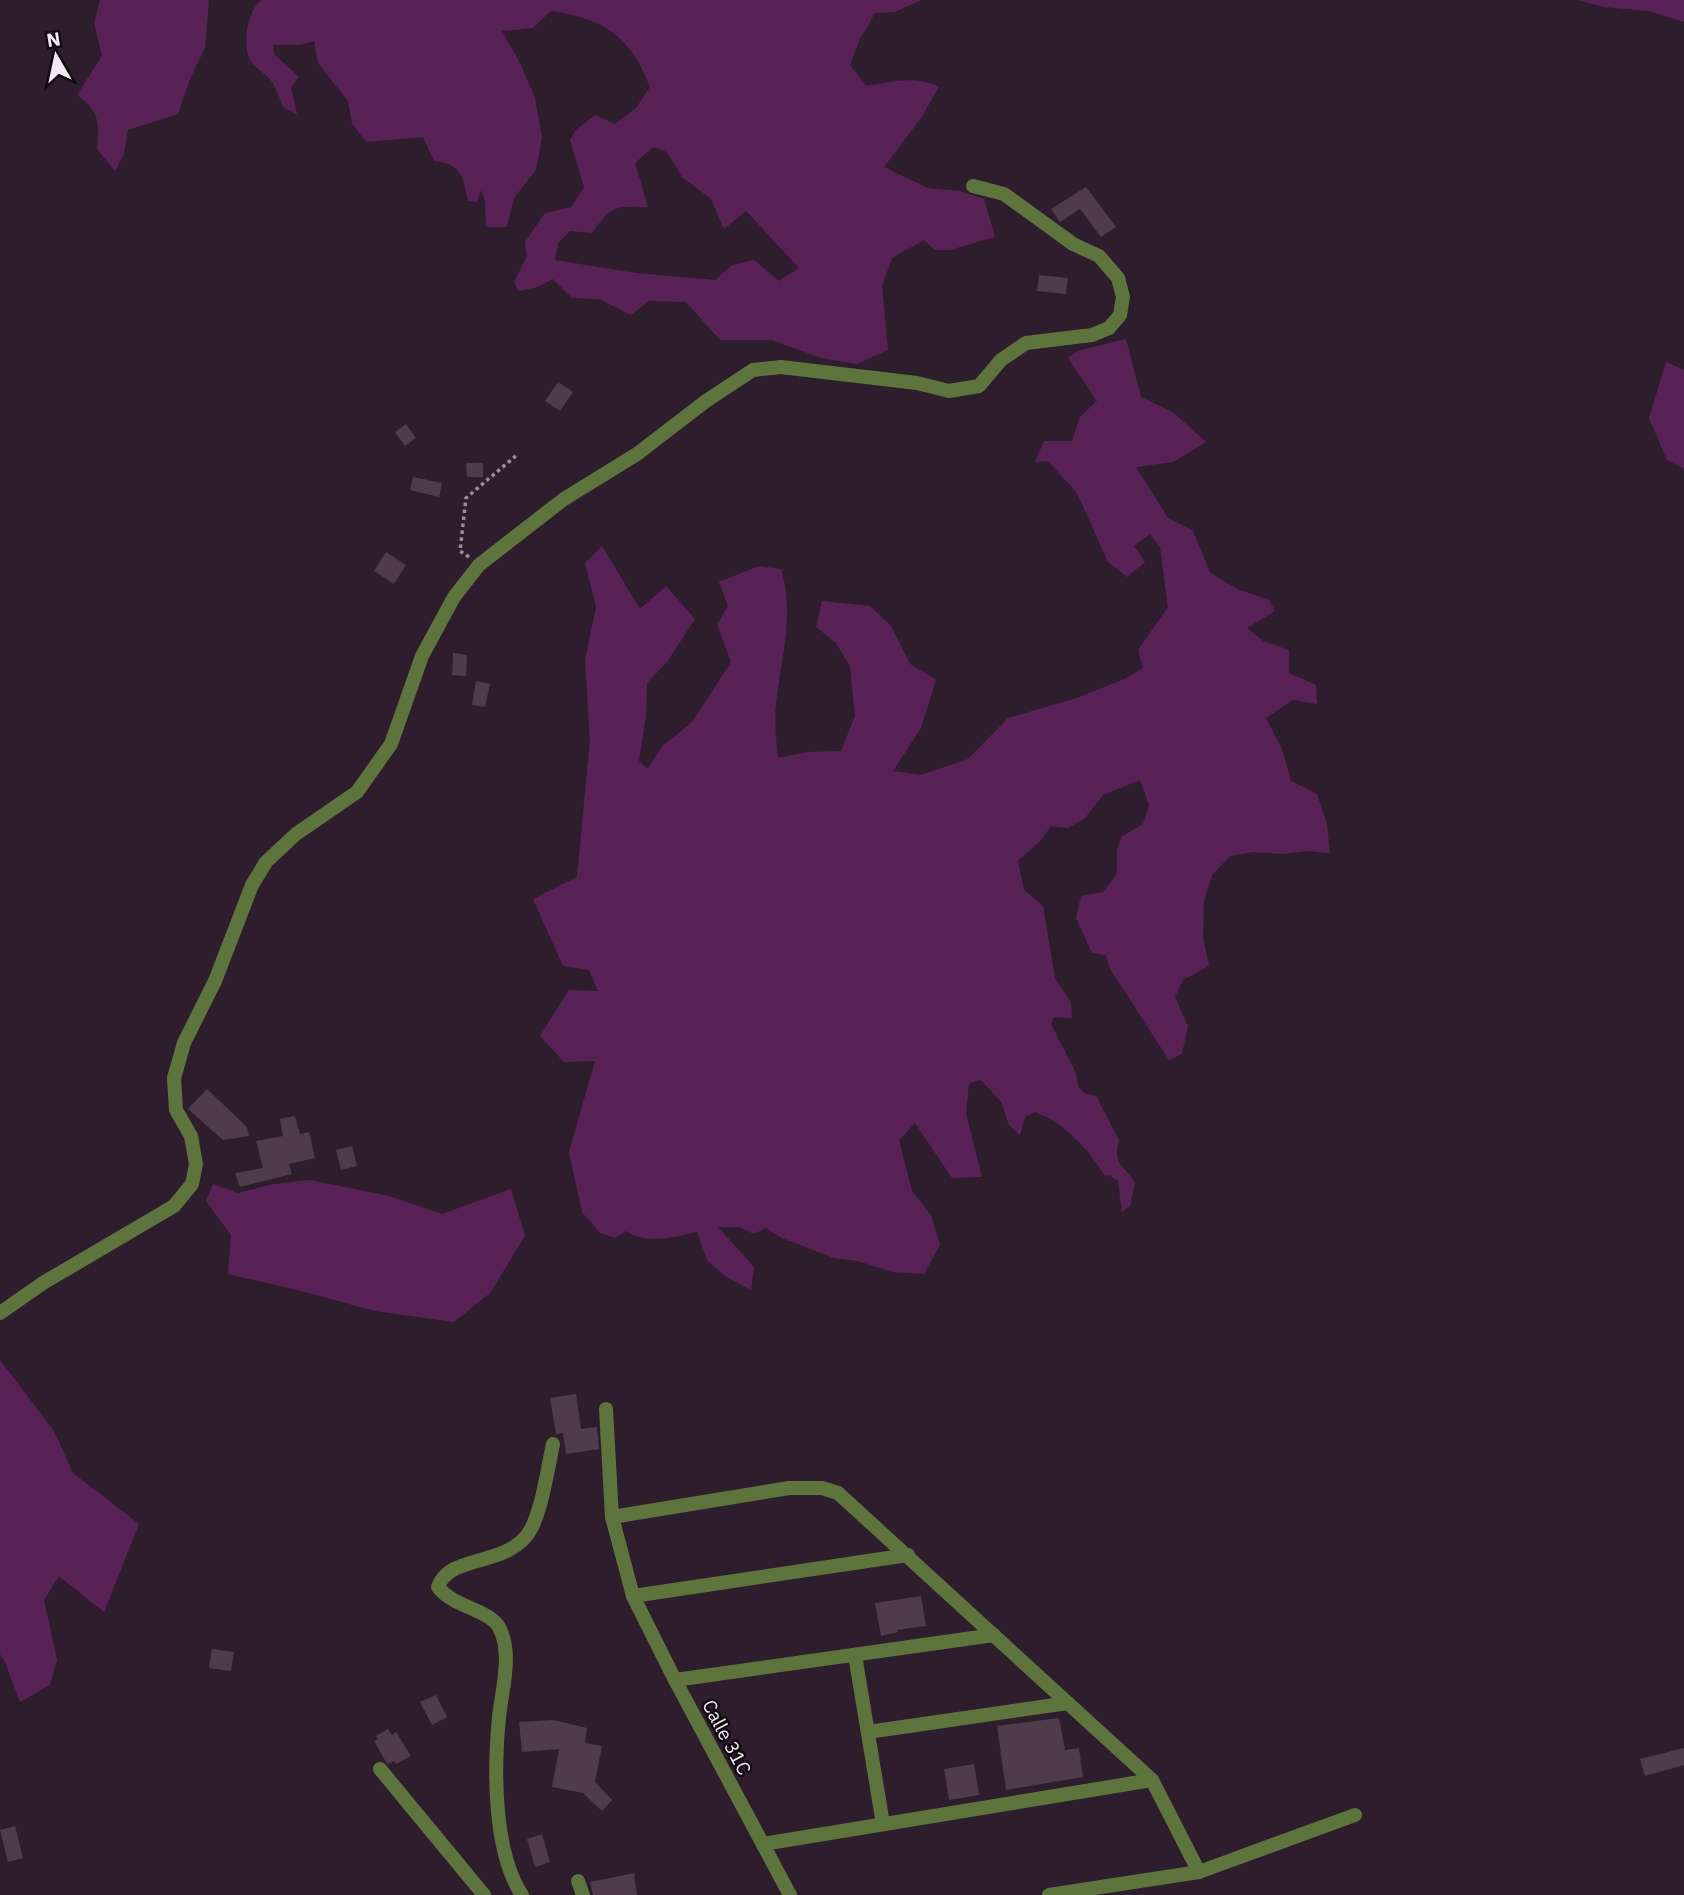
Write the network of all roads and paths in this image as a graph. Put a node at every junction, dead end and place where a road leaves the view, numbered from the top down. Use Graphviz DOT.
graph roads {
  1 [pos="972,186"];
  2 [pos="517,454"];
  3 [pos="479,565"];
  4 [pos="0,1313"];
  5 [pos="606,1409"];
  6 [pos="553,1444"];
  7 [pos="612,1517"];
  8 [pos="908,1555"];
  9 [pos="633,1597"];
  10 [pos="994,1635"];
  11 [pos="855,1655"];
  12 [pos="675,1681"];
  13 [pos="1068,1703"];
  14 [pos="868,1732"];
  15 [pos="380,1769"];
  16 [pos="1152,1780"];
  17 [pos="1355,1815"];
  18 [pos="883,1824"];
  19 [pos="763,1844"];
  20 [pos="1199,1872"];
  21 [pos="484,1895"];
  22 [pos="522,1895"];
  23 [pos="790,1895"];
  24 [pos="1049,1895"];
  1 -- 3 [label="street"];
  2 -- 3 [label="path"];
  3 -- 4 [label="street"];
  5 -- 7 [label="street, Calle 31C"];
  6 -- 22 [label="street"];
  7 -- 8 [label="street"];
  7 -- 9 [label="street, Calle 31C"];
  8 -- 9 [label="street"];
  8 -- 10 [label="street"];
  9 -- 12 [label="street, Calle 31C"];
  10 -- 11 [label="street"];
  10 -- 13 [label="street"];
  11 -- 12 [label="street"];
  11 -- 14 [label="street"];
  12 -- 19 [label="street, Calle 31C"];
  13 -- 14 [label="street"];
  13 -- 16 [label="street"];
  14 -- 18 [label="street"];
  15 -- 21 [label="street"];
  16 -- 18 [label="street"];
  16 -- 20 [label="street"];
  17 -- 20 [label="street"];
  18 -- 19 [label="street"];
  19 -- 23 [label="street, Calle 31C"];
  20 -- 24 [label="street"];
}
